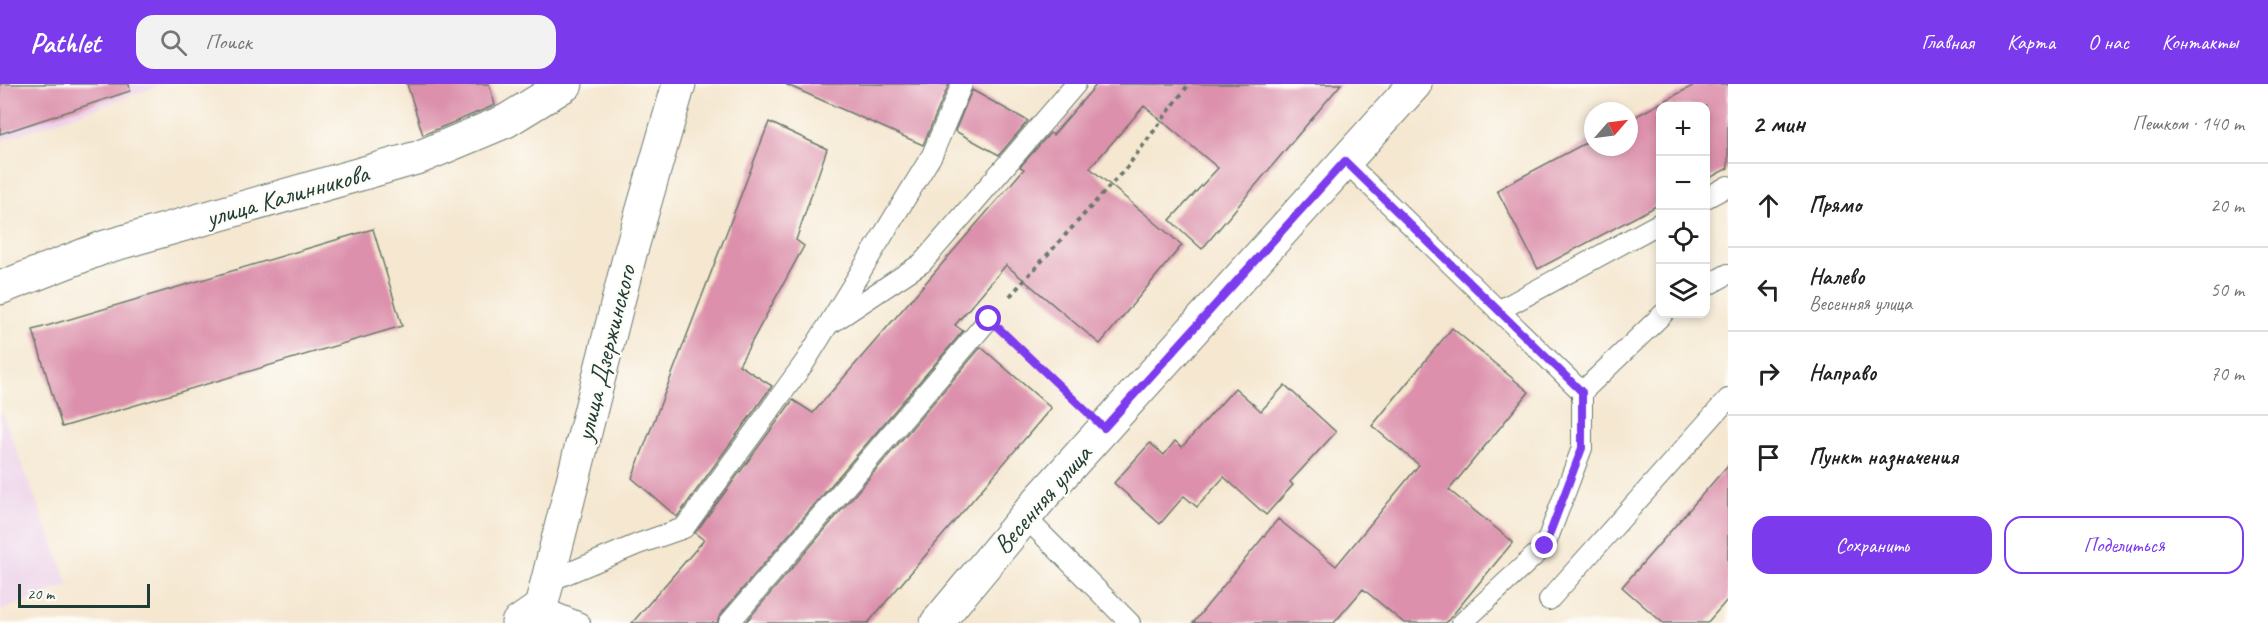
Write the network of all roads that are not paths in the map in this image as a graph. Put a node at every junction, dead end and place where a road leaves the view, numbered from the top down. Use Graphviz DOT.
graph roads {
  1 [pos="566,84"];
  2 [pos="679,84"];
  3 [pos="962,84"];
  4 [pos="1076,84"];
  5 [pos="1415,84"];
  6 [pos="1345,161"];
  7 [pos="1728,186"];
  8 [pos="1710,196"];
  9 [pos="1656,225"];
  10 [pos="1728,274"];
  11 [pos="1710,284"];
  12 [pos="0,288"];
  13 [pos="1498,311"];
  14 [pos="1659,318"];
  15 [pos="989,319"];
  16 [pos="828,325"];
  17 [pos="1582,392"];
  18 [pos="1728,399"];
  19 [pos="1025,517"];
  20 [pos="1549,600"];
  21 [pos="538,609"];
  22 [pos="580,623"];
  23 [pos="729,623"];
  24 [pos="937,623"];
  25 [pos="1130,623"];
  26 [pos="1462,623"];
  1 -- 12 [label="street, улица Калинникова"];
  2 -- 21 [label="street, улица Дзержинского"];
  3 -- 16 [label="lane"];
  4 -- 16 [label="lane"];
  5 -- 6 [label="street, Весенняя улица"];
  6 -- 13 [label="lane"];
  6 -- 19 [label="street, Весенняя улица"];
  7 -- 8 [label="lane"];
  9 -- 13 [label="lane"];
  10 -- 11 [label="lane"];
  13 -- 17 [label="lane"];
  14 -- 17 [label="lane"];
  15 -- 23 [label="lane"];
  16 -- 21 [label="lane"];
  17 -- 26 [label="lane"];
  18 -- 20 [label="lane"];
  19 -- 24 [label="street, Весенняя улица"];
  19 -- 25 [label="lane"];
  21 -- 22 [label="lane"];
}
